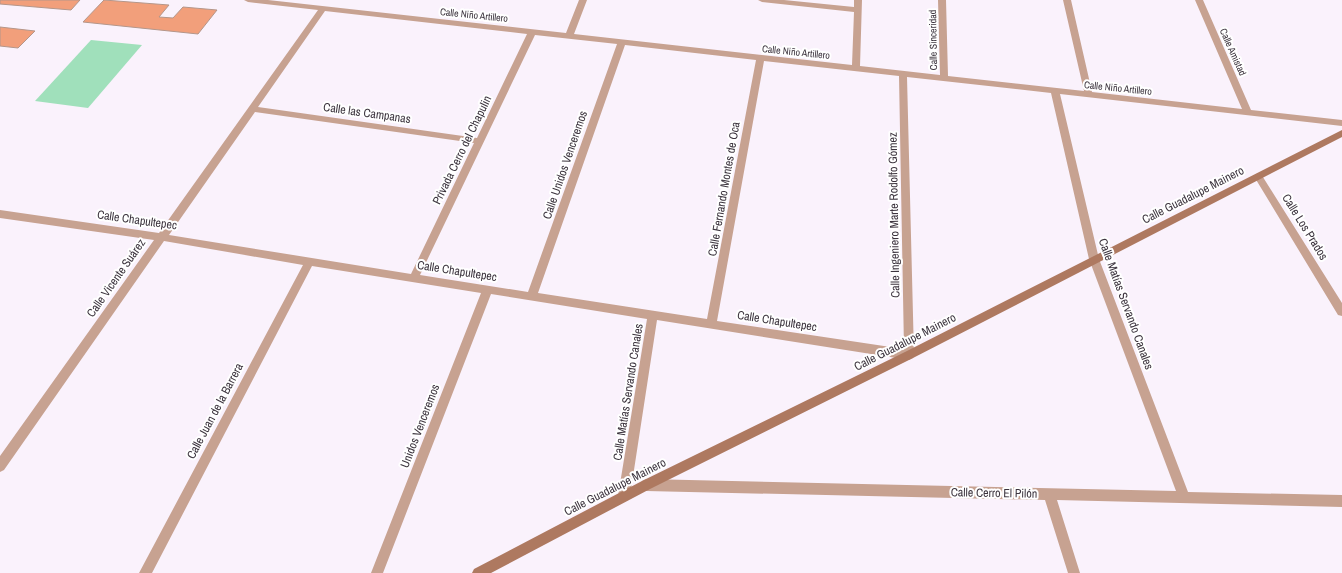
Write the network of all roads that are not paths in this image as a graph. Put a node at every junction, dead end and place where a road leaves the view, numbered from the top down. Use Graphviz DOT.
graph roads {
  1 [pos="248,0"];
  2 [pos="583,0"];
  3 [pos="762,0"];
  4 [pos="858,0"];
  5 [pos="942,0"];
  6 [pos="1067,0"];
  7 [pos="1199,0"];
  8 [pos="273,1"];
  9 [pos="323,8"];
  10 [pos="857,10"];
  11 [pos="532,32"];
  12 [pos="569,36"];
  13 [pos="622,42"];
  14 [pos="760,58"];
  15 [pos="856,69"];
  16 [pos="903,74"];
  17 [pos="944,79"];
  18 [pos="1055,91"];
  19 [pos="1089,95"];
  20 [pos="252,110"];
  21 [pos="1248,113"];
  22 [pos="1342,123"];
  23 [pos="1342,133"];
  24 [pos="479,141"];
  25 [pos="1258,176"];
  26 [pos="1,216"];
  27 [pos="161,237"];
  28 [pos="1094,259"];
  29 [pos="309,262"];
  30 [pos="414,277"];
  31 [pos="488,289"];
  32 [pos="532,296"];
  33 [pos="1342,312"];
  34 [pos="653,315"];
  35 [pos="711,324"];
  36 [pos="909,355"];
  37 [pos="0,466"];
  38 [pos="646,485"];
  39 [pos="1049,494"];
  40 [pos="624,496"];
  41 [pos="1184,498"];
  42 [pos="1342,501"];
  43 [pos="144,573"];
  44 [pos="377,573"];
  45 [pos="478,573"];
  46 [pos="1074,573"];
  1 -- 8 [label="street, Calle Niño Artillero"];
  2 -- 12 [label="street"];
  3 -- 10 [label="street"];
  4 -- 10 [label="street"];
  5 -- 17 [label="street, Calle Sinceridad"];
  6 -- 19 [label="street"];
  7 -- 21 [label="street, Calle Amistad"];
  8 -- 9 [label="street, Calle Niño Artillero"];
  9 -- 11 [label="street, Calle Niño Artillero"];
  9 -- 20 [label="street, Calle Vicente Suárez"];
  10 -- 15 [label="street"];
  11 -- 12 [label="street, Calle Niño Artillero"];
  11 -- 24 [label="street, Privada Cerro del Chapulin"];
  12 -- 13 [label="street, Calle Niño Artillero"];
  13 -- 14 [label="street, Calle Niño Artillero"];
  13 -- 32 [label="street, Calle Unidos Venceremos"];
  14 -- 15 [label="street, Calle Niño Artillero"];
  14 -- 35 [label="street, Calle Fernando Montes de Oca"];
  15 -- 16 [label="street, Calle Niño Artillero"];
  16 -- 17 [label="street, Calle Niño Artillero"];
  16 -- 36 [label="street, Calle Ingeniero Marte Rodolfo Gómez"];
  17 -- 18 [label="street, Calle Niño Artillero"];
  18 -- 19 [label="street, Calle Niño Artillero"];
  18 -- 28 [label="street, Calle Matías Servando Canales"];
  19 -- 21 [label="street, Calle Niño Artillero"];
  20 -- 24 [label="street, Calle las Campanas"];
  20 -- 27 [label="street, Calle Vicente Suárez"];
  21 -- 22 [label="street, Calle Niño Artillero"];
  23 -- 25 [label="street, Calle Guadalupe Mainero"];
  24 -- 30 [label="street, Privada Cerro del Chapulin"];
  25 -- 28 [label="street, Calle Guadalupe Mainero"];
  25 -- 33 [label="street, Calle Los Prados"];
  26 -- 27 [label="street, Calle Chapultepec"];
  27 -- 29 [label="street, Calle Chapultepec"];
  27 -- 37 [label="street, Calle Vicente Suárez"];
  28 -- 36 [label="street, Calle Guadalupe Mainero"];
  28 -- 41 [label="street, Calle Matías Servando Canales"];
  29 -- 30 [label="street, Calle Chapultepec"];
  29 -- 43 [label="street, Calle Juan de la Barrera"];
  30 -- 31 [label="street, Calle Chapultepec"];
  31 -- 32 [label="street, Calle Chapultepec"];
  31 -- 44 [label="street, Unidos Venceremos"];
  32 -- 34 [label="street, Calle Chapultepec"];
  34 -- 35 [label="street, Calle Chapultepec"];
  34 -- 40 [label="street, Calle Matías Servando Canales"];
  35 -- 36 [label="street, Calle Chapultepec"];
  36 -- 38 [label="street, Calle Guadalupe Mainero"];
  38 -- 39 [label="street, Calle Cerro El Pilón"];
  38 -- 40 [label="street, Calle Guadalupe Mainero"];
  39 -- 41 [label="street, Calle Cerro El Pilón"];
  39 -- 46 [label="street"];
  40 -- 45 [label="street, Calle Guadalupe Mainero"];
  41 -- 42 [label="street, Calle Cerro El Pilón"];
}
